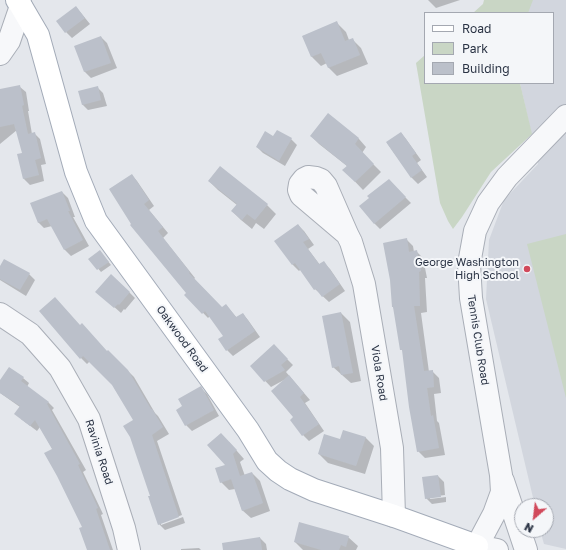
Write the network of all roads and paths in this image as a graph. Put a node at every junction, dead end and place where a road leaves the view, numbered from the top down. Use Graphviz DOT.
graph roads {
  1 [pos="19,3"];
  2 [pos="0,54"];
  3 [pos="566,116"];
  4 [pos="347,234"];
  5 [pos="0,314"];
  6 [pos="501,476"];
  7 [pos="394,516"];
  8 [pos="483,549"];
  9 [pos="129,550"];
  10 [pos="526,550"];
  1 -- 2 [label="street"];
  1 -- 7 [label="main road, Oakwood Road"];
  3 -- 6 [label="street, Tennis Club Road"];
  4 -- 7 [label="street, Viola Road"];
  5 -- 9 [label="street, Ravinia Road"];
  6 -- 8 [label="street, Tennis Club Road"];
  6 -- 10 [label="street, Tennis Club Road"];
  7 -- 8 [label="main road, Oakwood Road"];
}
